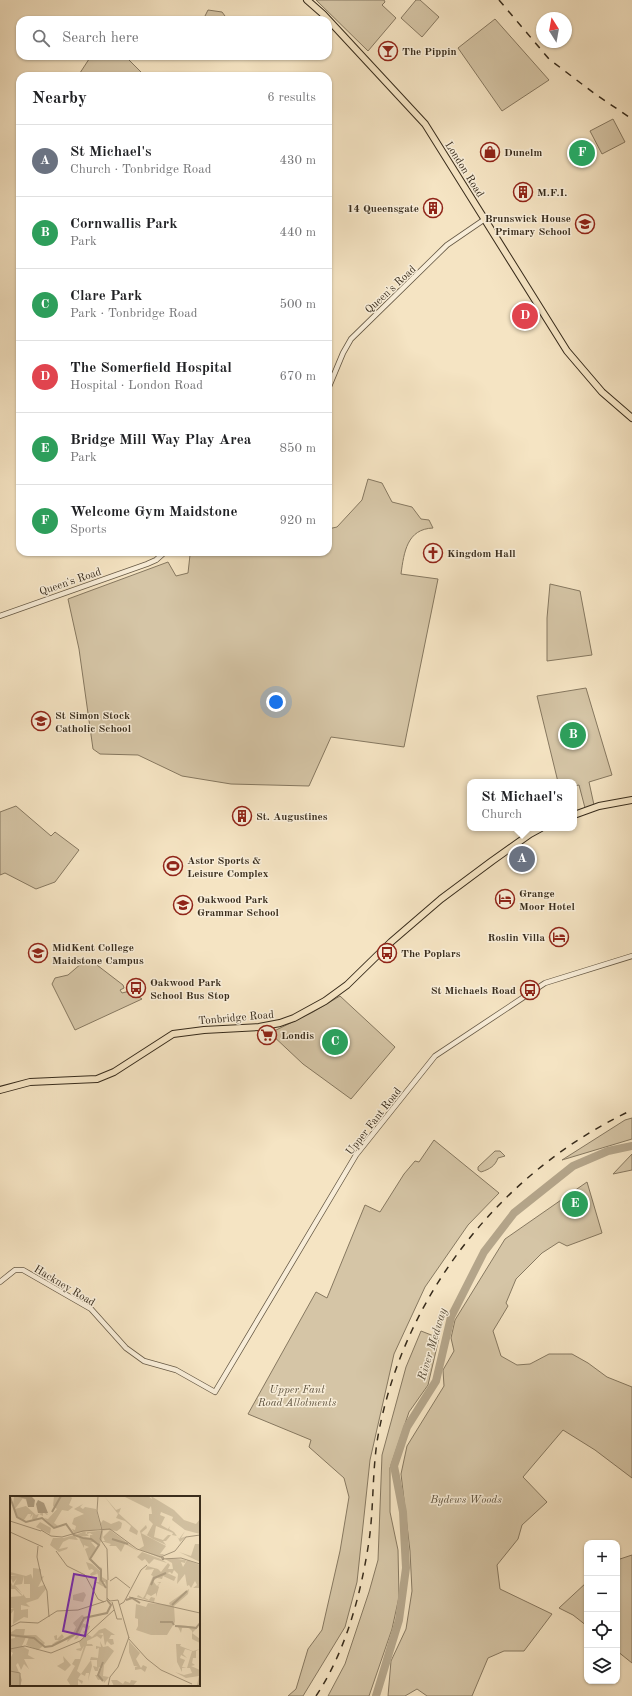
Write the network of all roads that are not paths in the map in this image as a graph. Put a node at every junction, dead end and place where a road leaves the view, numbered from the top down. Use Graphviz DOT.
graph roads {
  1 [pos="308,0"];
  2 [pos="325,16"];
  3 [pos="332,24"];
  4 [pos="485,219"];
  5 [pos="332,379"];
  6 [pos="632,418"];
  7 [pos="161,556"];
  8 [pos="0,616"];
  9 [pos="632,800"];
  10 [pos="577,814"];
  11 [pos="536,831"];
  12 [pos="632,956"];
  13 [pos="0,1090"];
  14 [pos="0,1282"];
  15 [pos="215,1392"];
  1 -- 2 [label="main road, London Road"];
  3 -- 4 [label="main road, London Road"];
  4 -- 5 [label="street, Queen's Road"];
  4 -- 6 [label="main road, London Road"];
  7 -- 8 [label="street, Queen's Road"];
  9 -- 10 [label="main road"];
  11 -- 13 [label="main road, Tonbridge Road"];
  12 -- 15 [label="street, Upper Fant Road"];
  14 -- 15 [label="street, Hackney Road"];
}
